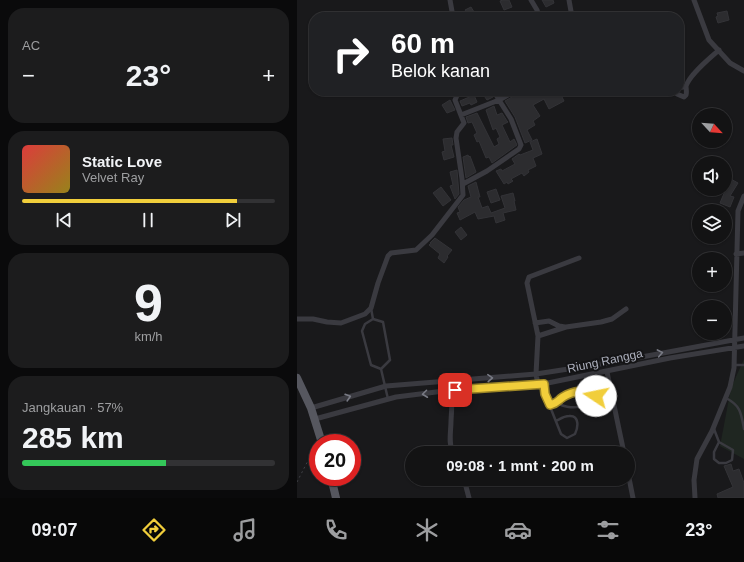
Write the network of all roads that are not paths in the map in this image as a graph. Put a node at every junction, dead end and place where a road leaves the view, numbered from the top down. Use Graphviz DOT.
graph roads {
  1 [pos="450,0"];
  2 [pos="531,0"];
  3 [pos="569,0"];
  4 [pos="694,0"];
  5 [pos="452,12"];
  6 [pos="538,12"];
  7 [pos="571,12"];
  8 [pos="719,50"];
  9 [pos="744,71"];
  10 [pos="686,86"];
  11 [pos="457,96"];
  12 [pos="497,96"];
  13 [pos="506,96"];
  14 [pos="684,96"];
  15 [pos="499,100"];
  16 [pos="461,115"];
  17 [pos="463,184"];
  18 [pos="744,196"];
  19 [pos="744,253"];
  20 [pos="736,254"];
  21 [pos="579,258"];
  22 [pos="371,308"];
  23 [pos="626,309"];
  24 [pos="297,319"];
  25 [pos="373,319"];
  26 [pos="535,323"];
  27 [pos="566,327"];
  28 [pos="538,336"];
  29 [pos="744,338"];
  30 [pos="735,339"];
  31 [pos="744,346"];
  32 [pos="736,347"];
  33 [pos="744,364"];
  34 [pos="735,365"];
  35 [pos="381,368"];
  36 [pos="607,372"];
  37 [pos="536,374"];
  38 [pos="297,378"];
  39 [pos="451,380"];
  40 [pos="544,384"];
  41 [pos="537,385"];
  42 [pos="386,386"];
  43 [pos="452,390"];
  44 [pos="725,398"];
  45 [pos="388,399"];
  46 [pos="558,403"];
  47 [pos="550,405"];
  48 [pos="311,408"];
  49 [pos="315,419"];
  50 [pos="556,421"];
  51 [pos="713,429"];
  52 [pos="744,429"];
  53 [pos="319,434"];
  54 [pos="719,442"];
  55 [pos="451,446"];
  56 [pos="623,446"];
  57 [pos="333,486"];
  58 [pos="466,486"];
  59 [pos="631,486"];
  60 [pos="336,498"];
  61 [pos="469,498"];
  62 [pos="633,498"];
  63 [pos="695,498"];
  1 -- 5 [label="street"];
  2 -- 6 [label="street"];
  3 -- 7 [label="street"];
  4 -- 8 [label="street"];
  8 -- 9 [label="street"];
  8 -- 10 [label="street"];
  10 -- 14 [label="street"];
  11 -- 16 [label="street"];
  12 -- 15 [label="street"];
  13 -- 15 [label="street"];
  15 -- 16 [label="street"];
  15 -- 17 [label="street"];
  16 -- 17 [label="street"];
  17 -- 22 [label="street"];
  18 -- 20 [label="street"];
  19 -- 20 [label="street"];
  20 -- 30 [label="street"];
  21 -- 26 [label="street"];
  22 -- 24 [label="street"];
  22 -- 25 [label="lane"];
  23 -- 27 [label="street"];
  25 -- 35 [label="lane"];
  25 -- 35 [label="lane"];
  26 -- 27 [label="street"];
  26 -- 28 [label="street"];
  27 -- 28 [label="street"];
  28 -- 37 [label="street"];
  29 -- 30 [label="street"];
  30 -- 32 [label="street"];
  37 -- 30 [label="street, one-way"];
  31 -- 32 [label="street, Riung Rangga"];
  32 -- 34 [label="street"];
  32 -- 36 [label="street, Riung Rangga"];
  33 -- 34 [label="lane"];
  34 -- 44 [label="street"];
  35 -- 42 [label="lane"];
  36 -- 40 [label="street, Riung Rangga"];
  36 -- 56 [label="street"];
  39 -- 37 [label="street, one-way"];
  37 -- 41 [label="street"];
  38 -- 48 [label="main road"];
  39 -- 42 [label="street"];
  39 -- 43 [label="street"];
  40 -- 41 [label="street, Riung Rangga"];
  40 -- 47 [label="lane"];
  41 -- 43 [label="street, Riung Rangga"];
  42 -- 45 [label="lane"];
  48 -- 42 [label="street, one-way"];
  43 -- 45 [label="street, Riung Rangga, one-way"];
  43 -- 55 [label="street"];
  44 -- 51 [label="street"];
  44 -- 52 [label="lane"];
  45 -- 49 [label="street, Riung Rangga"];
  46 -- 46 [label="lane"];
  46 -- 47 [label="lane"];
  47 -- 50 [label="lane"];
  48 -- 49 [label="main road"];
  49 -- 53 [label="main road"];
  50 -- 50 [label="lane"];
  51 -- 54 [label="lane"];
  51 -- 63 [label="street"];
  54 -- 54 [label="lane"];
  57 -- 60 [label="main road"];
  58 -- 61 [label="street"];
  59 -- 62 [label="street"];
}
